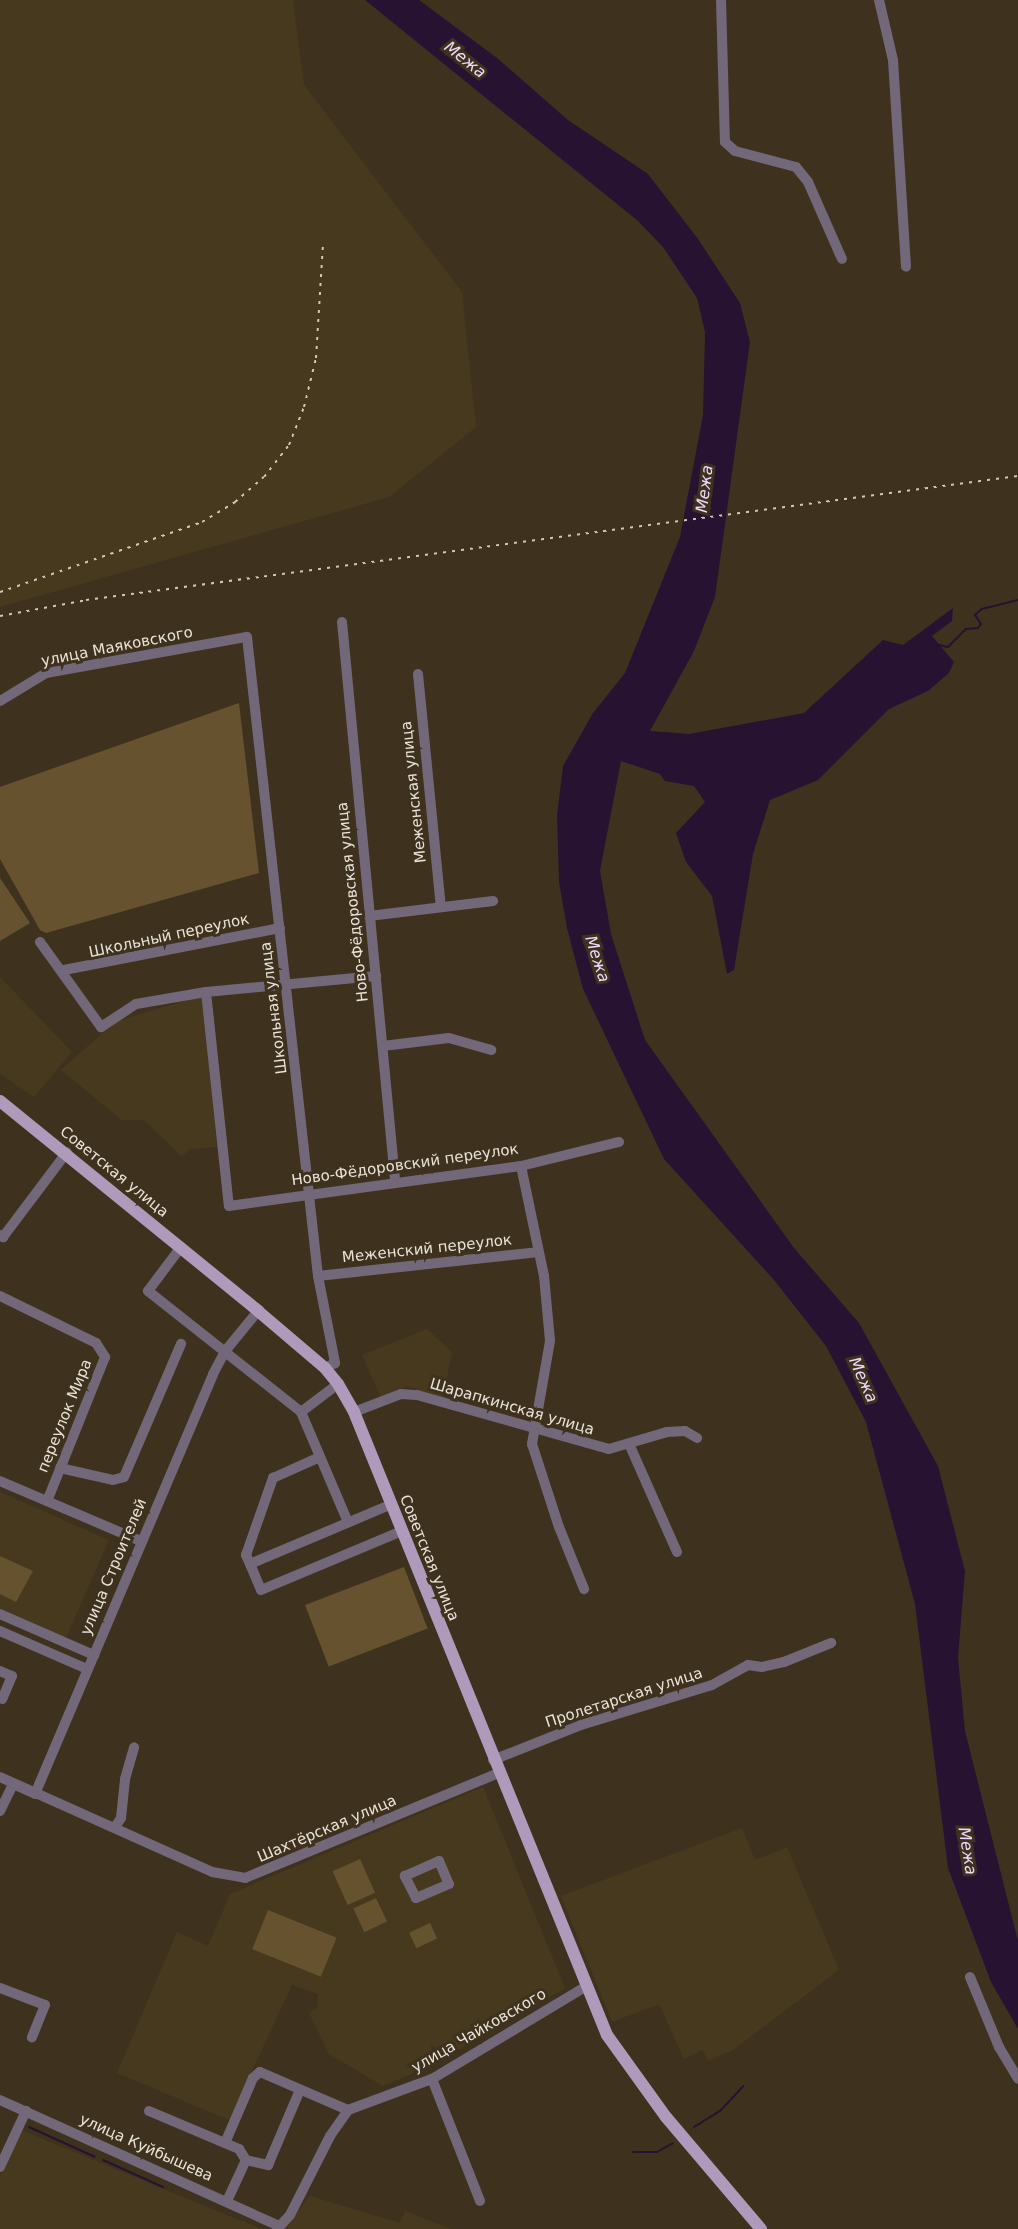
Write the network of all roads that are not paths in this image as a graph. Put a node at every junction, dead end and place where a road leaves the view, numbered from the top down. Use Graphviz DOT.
graph roads {
  1 [pos="721,0"];
  2 [pos="879,0"];
  3 [pos="842,259"];
  4 [pos="906,267"];
  5 [pos="342,622"];
  6 [pos="247,637"];
  7 [pos="418,674"];
  8 [pos="0,701"];
  9 [pos="493,901"];
  10 [pos="441,907"];
  11 [pos="369,916"];
  12 [pos="280,928"];
  13 [pos="40,942"];
  14 [pos="64,970"];
  15 [pos="376,976"];
  16 [pos="287,986"];
  17 [pos="206,992"];
  18 [pos="383,1046"];
  19 [pos="491,1050"];
  20 [pos="0,1101"];
  21 [pos="619,1142"];
  22 [pos="67,1152"];
  23 [pos="521,1166"];
  24 [pos="395,1180"];
  25 [pos="311,1192"];
  26 [pos="0,1235"];
  27 [pos="182,1247"];
  28 [pos="538,1252"];
  29 [pos="318,1276"];
  30 [pos="0,1296"];
  31 [pos="258,1311"];
  32 [pos="181,1344"];
  33 [pos="226,1350"];
  34 [pos="325,1368"];
  35 [pos="338,1384"];
  36 [pos="301,1412"];
  37 [pos="354,1412"];
  38 [pos="534,1429"];
  39 [pos="697,1438"];
  40 [pos="630,1446"];
  41 [pos="320,1457"];
  42 [pos="60,1468"];
  43 [pos="0,1481"];
  44 [pos="46,1501"];
  45 [pos="392,1504"];
  46 [pos="348,1522"];
  47 [pos="402,1531"];
  48 [pos="141,1541"];
  49 [pos="678,1552"];
  50 [pos="250,1564"];
  51 [pos="584,1589"];
  52 [pos="0,1614"];
  53 [pos="0,1631"];
  54 [pos="831,1643"];
  55 [pos="94,1654"];
  56 [pos="87,1669"];
  57 [pos="0,1671"];
  58 [pos="2,1699"];
  59 [pos="134,1748"];
  60 [pos="493,1760"];
  61 [pos="498,1773"];
  62 [pos="0,1777"];
  63 [pos="13,1784"];
  64 [pos="35,1794"];
  65 [pos="0,1811"];
  66 [pos="115,1827"];
  67 [pos="970,1977"];
  68 [pos="585,1987"];
  69 [pos="0,1988"];
  70 [pos="32,2037"];
  71 [pos="432,2079"];
  72 [pos="1018,2079"];
  73 [pos="300,2090"];
  74 [pos="0,2100"];
  75 [pos="348,2110"];
  76 [pos="26,2111"];
  77 [pos="149,2111"];
  78 [pos="225,2143"];
  79 [pos="246,2160"];
  80 [pos="0,2167"];
  81 [pos="226,2201"];
  82 [pos="480,2201"];
  83 [pos="278,2228"];
  84 [pos="761,2229"];
  1 -- 3 [label="street"];
  2 -- 4 [label="street"];
  5 -- 11 [label="street, Ново-Фёдоровская улица"];
  6 -- 8 [label="street, улица Маяковского"];
  6 -- 12 [label="street, Школьная улица"];
  7 -- 10 [label="street, Меженская улица"];
  9 -- 10 [label="street"];
  10 -- 11 [label="street"];
  11 -- 15 [label="street, Ново-Фёдоровская улица"];
  12 -- 14 [label="street, Школьный переулок"];
  12 -- 16 [label="street, Школьная улица"];
  13 -- 14 [label="street"];
  14 -- 17 [label="street"];
  15 -- 16 [label="street"];
  15 -- 18 [label="street, Ново-Фёдоровская улица"];
  16 -- 17 [label="street"];
  16 -- 25 [label="street, Школьная улица"];
  17 -- 25 [label="street, Ново-Фёдоровский переулок"];
  18 -- 19 [label="street"];
  18 -- 24 [label="street, Ново-Фёдоровская улица"];
  20 -- 22 [label="main road, Советская улица"];
  21 -- 23 [label="street, Ново-Фёдоровский переулок"];
  22 -- 26 [label="street"];
  22 -- 27 [label="main road, Советская улица"];
  23 -- 24 [label="street, Ново-Фёдоровский переулок"];
  23 -- 28 [label="street"];
  24 -- 25 [label="street, Ново-Фёдоровский переулок"];
  25 -- 29 [label="street, Школьная улица"];
  27 -- 31 [label="main road, Советская улица"];
  27 -- 33 [label="street"];
  28 -- 29 [label="street, Меженский переулок"];
  28 -- 38 [label="street"];
  29 -- 34 [label="street, Школьная улица"];
  30 -- 42 [label="street, переулок Мира"];
  31 -- 33 [label="street, улица Строителей"];
  31 -- 34 [label="main road, Советская улица"];
  32 -- 42 [label="street"];
  33 -- 36 [label="street"];
  33 -- 48 [label="street, улица Строителей"];
  34 -- 35 [label="main road, Советская улица"];
  35 -- 36 [label="street"];
  35 -- 37 [label="main road, Советская улица"];
  36 -- 41 [label="street"];
  37 -- 38 [label="street, Шарапкинская улица"];
  37 -- 45 [label="main road, Советская улица"];
  38 -- 40 [label="street, Шарапкинская улица"];
  38 -- 51 [label="street"];
  39 -- 40 [label="street, Шарапкинская улица"];
  40 -- 49 [label="street"];
  41 -- 46 [label="street"];
  41 -- 50 [label="street"];
  42 -- 44 [label="street, переулок Мира"];
  43 -- 44 [label="street"];
  44 -- 48 [label="street"];
  45 -- 46 [label="street"];
  45 -- 47 [label="main road, Советская улица"];
  46 -- 50 [label="street"];
  47 -- 50 [label="street"];
  47 -- 60 [label="main road, Советская улица"];
  48 -- 55 [label="street, улица Строителей"];
  52 -- 55 [label="street"];
  53 -- 56 [label="street"];
  54 -- 60 [label="street, Пролетарская улица"];
  55 -- 56 [label="street, улица Строителей"];
  56 -- 64 [label="street, улица Строителей"];
  57 -- 58 [label="street"];
  59 -- 66 [label="street"];
  60 -- 61 [label="main road, Советская улица"];
  61 -- 66 [label="street, Шахтёрская улица"];
  61 -- 68 [label="main road, Советская улица"];
  62 -- 63 [label="street"];
  63 -- 64 [label="street"];
  63 -- 65 [label="street"];
  64 -- 66 [label="street, Шахтёрская улица"];
  67 -- 72 [label="street"];
  68 -- 71 [label="street, улица Чайковского"];
  68 -- 84 [label="main road, Советская улица"];
  69 -- 70 [label="street"];
  71 -- 75 [label="street, улица Чайковского"];
  71 -- 82 [label="street"];
  73 -- 75 [label="street"];
  73 -- 78 [label="street"];
  73 -- 79 [label="street"];
  74 -- 76 [label="street, улица Куйбышева"];
  75 -- 83 [label="street"];
  76 -- 80 [label="street"];
  76 -- 81 [label="street, улица Куйбышева"];
  77 -- 78 [label="street"];
  78 -- 79 [label="street"];
  79 -- 81 [label="street"];
  81 -- 83 [label="street, улица Куйбышева"];
}
